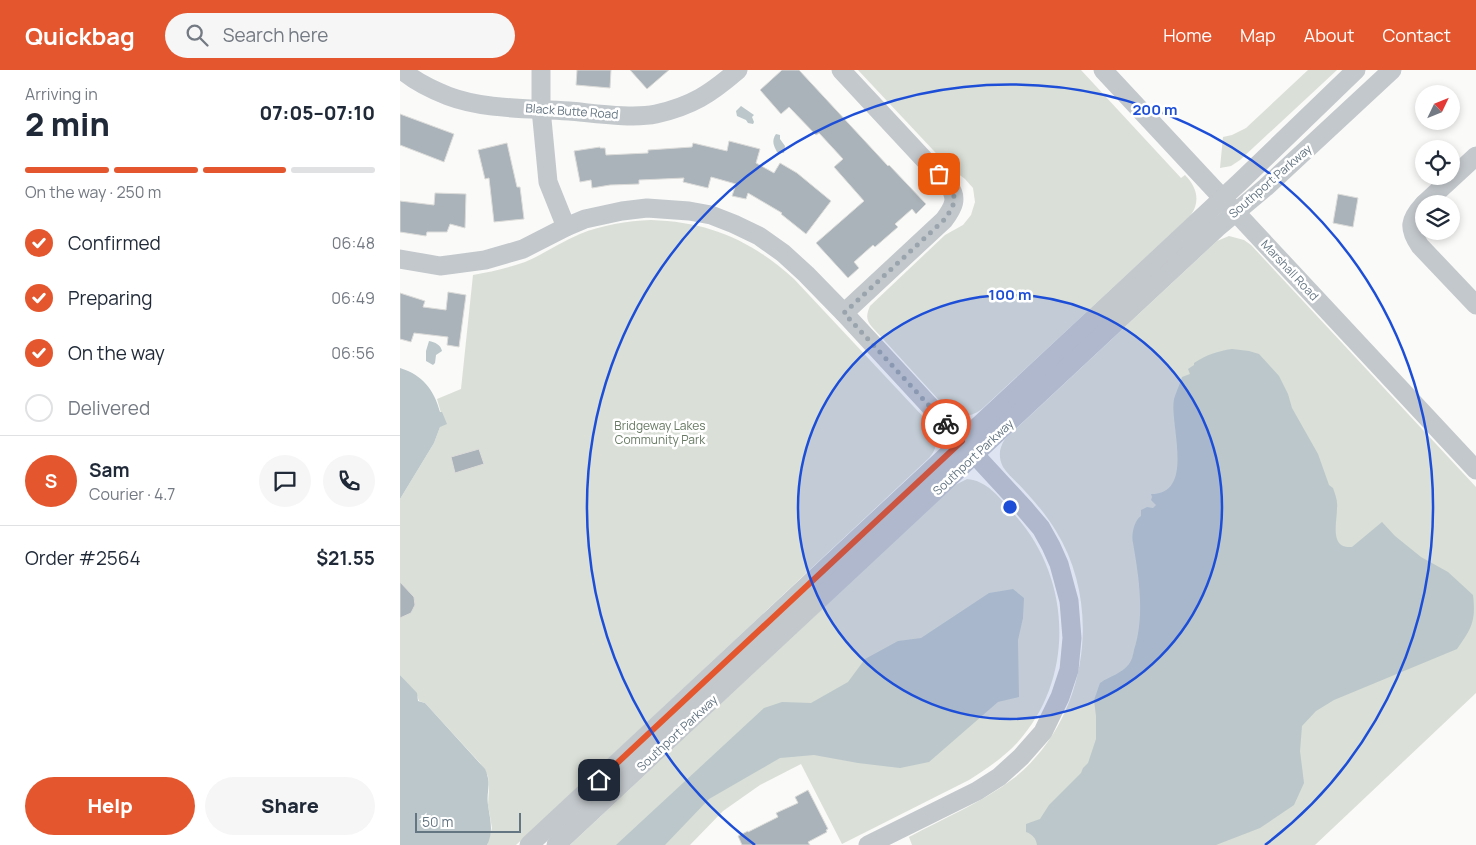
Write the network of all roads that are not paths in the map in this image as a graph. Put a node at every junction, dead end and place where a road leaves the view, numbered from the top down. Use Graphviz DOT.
graph roads {
  1 [pos="402,70"];
  2 [pos="541,70"];
  3 [pos="738,70"];
  4 [pos="841,70"];
  5 [pos="1103,70"];
  6 [pos="1356,70"];
  7 [pos="1392,70"];
  8 [pos="541,109"];
  9 [pos="1476,156"];
  10 [pos="1434,195"];
  11 [pos="1222,197"];
  12 [pos="1236,211"];
  13 [pos="1415,215"];
  14 [pos="566,227"];
  15 [pos="1415,238"];
  16 [pos="1416,240"];
  17 [pos="400,259"];
  18 [pos="1476,305"];
  19 [pos="844,313"];
  20 [pos="962,441"];
  21 [pos="975,455"];
  22 [pos="1476,470"];
  23 [pos="529,845"];
  24 [pos="556,845"];
  25 [pos="868,845"];
  1 -- 8 [label="street, Black Butte Road"];
  2 -- 8 [label="street"];
  3 -- 8 [label="street, Black Butte Road"];
  4 -- 19 [label="street"];
  5 -- 11 [label="street, Marshall Road"];
  6 -- 11 [label="street, Southport Parkway"];
  7 -- 12 [label="street, Southport Parkway"];
  8 -- 14 [label="street"];
  9 -- 10 [label="street"];
  11 -- 12 [label="street, Marshall Road"];
  11 -- 20 [label="street, Southport Parkway"];
  12 -- 21 [label="street, Southport Parkway"];
  12 -- 22 [label="street, Marshall Road"];
  13 -- 15 [label="street"];
  14 -- 17 [label="street"];
  14 -- 19 [label="street"];
  16 -- 18 [label="street"];
  19 -- 20 [label="street"];
  20 -- 21 [label="street"];
  20 -- 23 [label="street, Southport Parkway"];
  21 -- 24 [label="street, Southport Parkway"];
  21 -- 25 [label="street"];
}
